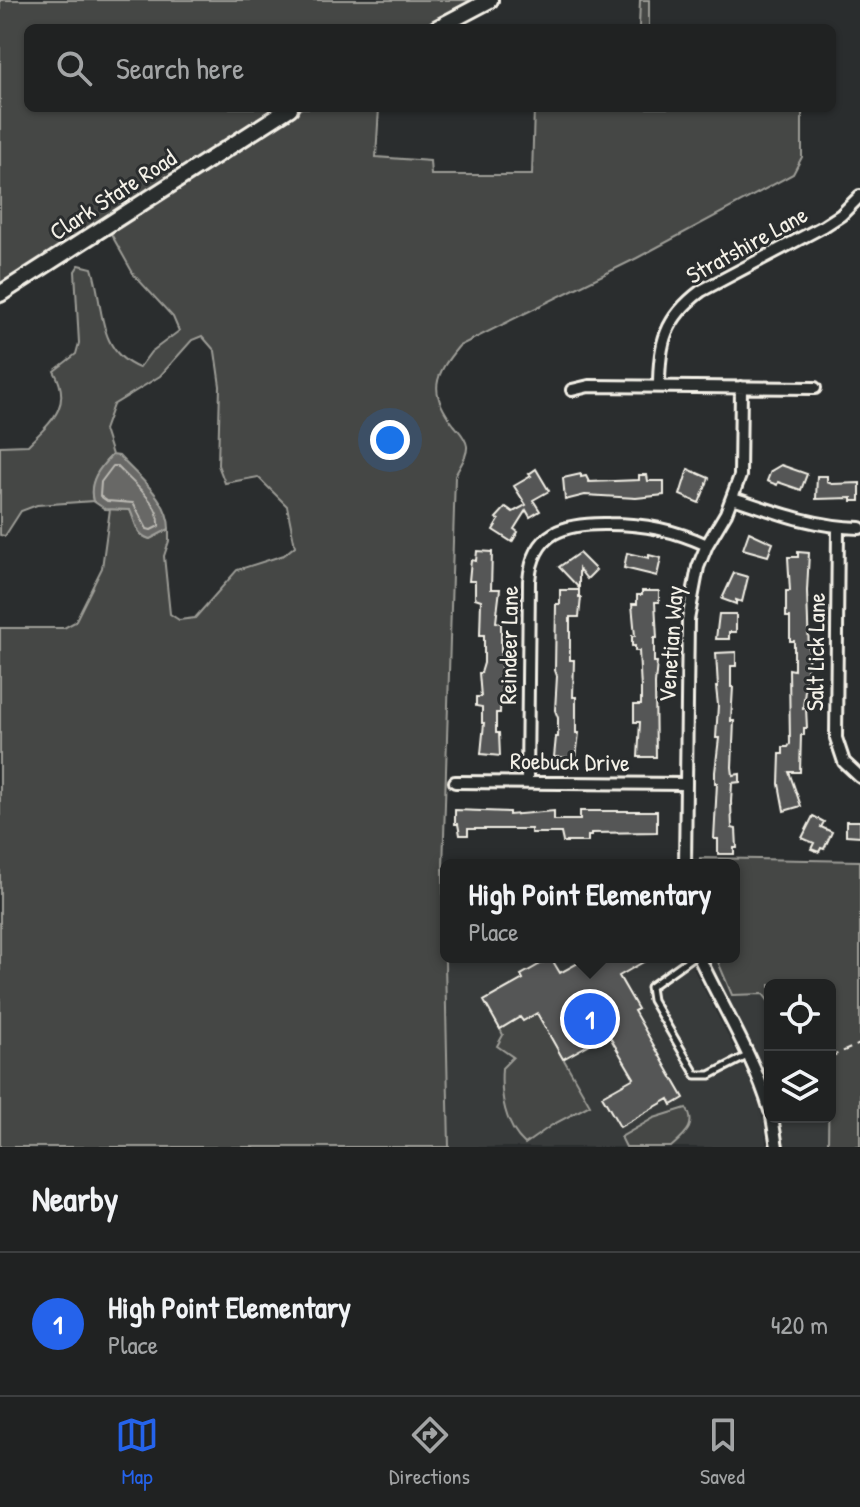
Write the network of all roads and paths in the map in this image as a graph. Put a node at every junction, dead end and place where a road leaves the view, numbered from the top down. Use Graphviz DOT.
graph roads {
  1 [pos="490,0"];
  2 [pos="445,24"];
  3 [pos="284,112"];
  4 [pos="860,196"];
  5 [pos="0,294"];
  6 [pos="659,386"];
  7 [pos="741,387"];
  8 [pos="815,388"];
  9 [pos="572,390"];
  10 [pos="733,498"];
  11 [pos="838,528"];
  12 [pos="860,528"];
  13 [pos="707,545"];
  14 [pos="857,775"];
  15 [pos="527,781"];
  16 [pos="455,782"];
  17 [pos="685,784"];
  18 [pos="685,859"];
  19 [pos="684,963"];
  20 [pos="702,963"];
  21 [pos="860,1044"];
  22 [pos="836,1054"];
  23 [pos="749,1055"];
  24 [pos="764,1091"];
  25 [pos="773,1123"];
  26 [pos="777,1147"];
  1 -- 2 [label="main road"];
  3 -- 5 [label="main road, Clark State Road"];
  4 -- 6 [label="street, Stratshire Lane"];
  6 -- 7 [label="street"];
  6 -- 9 [label="street"];
  7 -- 8 [label="street"];
  7 -- 10 [label="street, Venetian Way"];
  10 -- 11 [label="street"];
  10 -- 13 [label="street, Venetian Way"];
  11 -- 12 [label="street"];
  11 -- 14 [label="street, Salt Lick Lane"];
  13 -- 15 [label="street, Reindeer Lane"];
  13 -- 17 [label="street, Venetian Way"];
  15 -- 16 [label="street, Roebuck Drive"];
  15 -- 17 [label="street, Roebuck Drive"];
  17 -- 18 [label="street, Venetian Way"];
  19 -- 23 [label="lane"];
  20 -- 23 [label="street"];
  21 -- 22 [label="path"];
  23 -- 24 [label="street"];
  25 -- 26 [label="street"];
}
